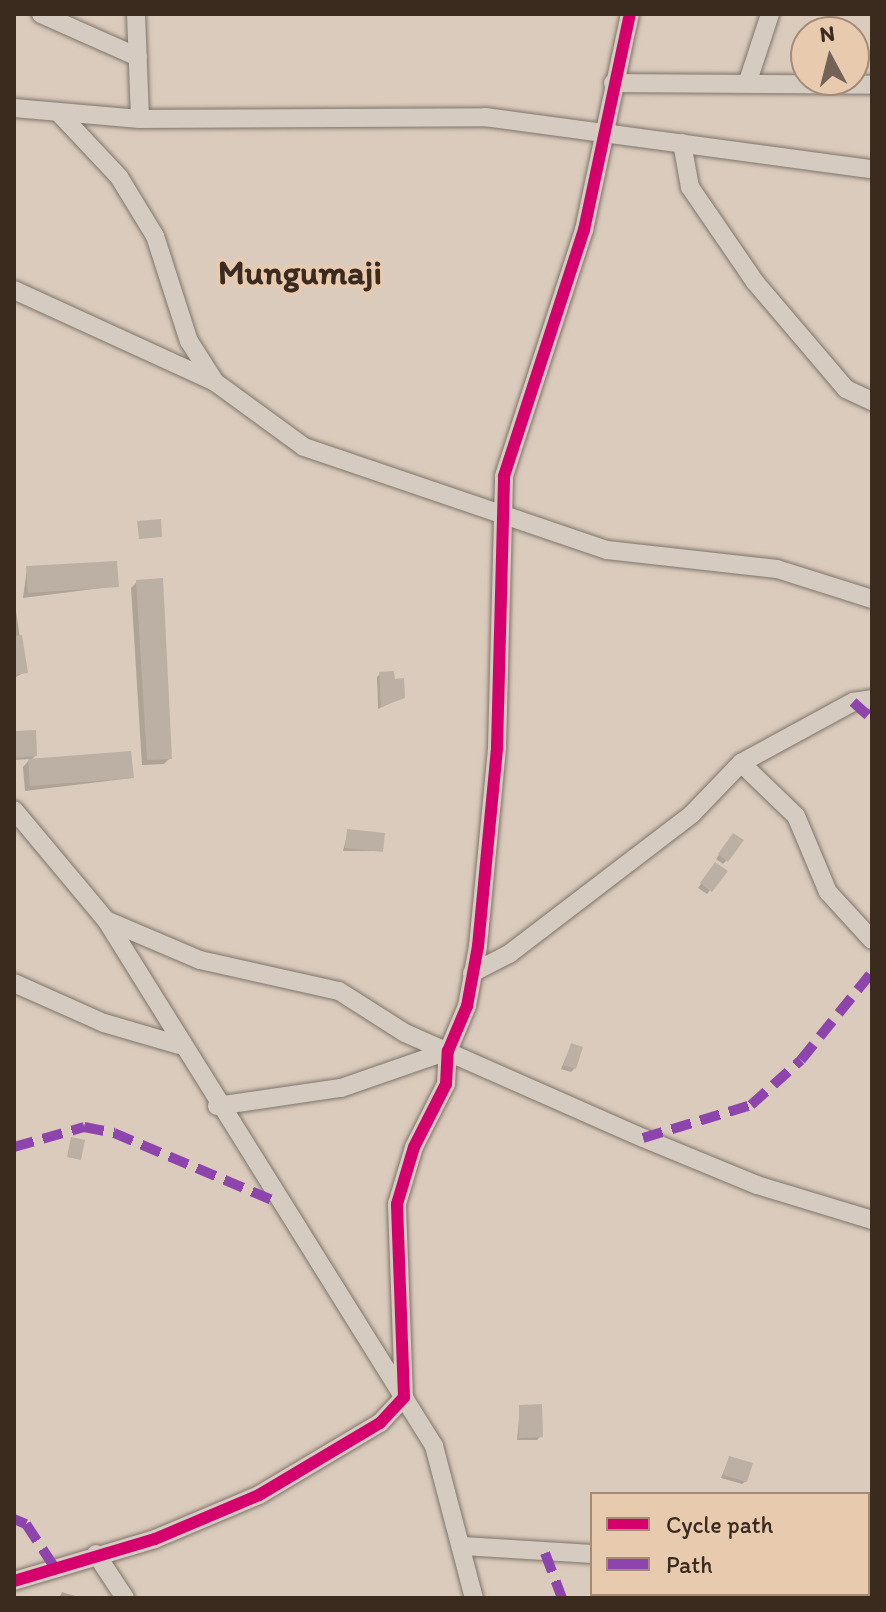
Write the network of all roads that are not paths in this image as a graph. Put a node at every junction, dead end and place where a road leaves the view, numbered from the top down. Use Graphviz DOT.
graph roads {
  1 [pos="41,14"];
  2 [pos="136,14"];
  3 [pos="630,14"];
  4 [pos="770,14"];
  5 [pos="138,57"];
  6 [pos="748,81"];
  7 [pos="613,83"];
  8 [pos="872,85"];
  9 [pos="14,108"];
  10 [pos="59,113"];
  11 [pos="140,119"];
  12 [pos="606,131"];
  13 [pos="682,143"];
  14 [pos="872,169"];
  15 [pos="14,290"];
  16 [pos="215,382"];
  17 [pos="872,401"];
  18 [pos="501,517"];
  19 [pos="872,599"];
  20 [pos="872,699"];
  21 [pos="741,763"];
  22 [pos="14,810"];
  23 [pos="106,920"];
  24 [pos="872,940"];
  25 [pos="472,973"];
  26 [pos="14,983"];
  27 [pos="179,1045"];
  28 [pos="448,1051"];
  29 [pos="217,1106"];
  30 [pos="872,1220"];
  31 [pos="404,1397"];
  32 [pos="464,1546"];
  33 [pos="96,1554"];
  34 [pos="590,1554"];
  35 [pos="14,1581"];
  36 [pos="125,1598"];
  37 [pos="474,1598"];
  1 -- 5 [label="street"];
  2 -- 5 [label="street"];
  3 -- 7 [label="street"];
  4 -- 6 [label="street"];
  5 -- 11 [label="street"];
  6 -- 7 [label="street"];
  6 -- 8 [label="street"];
  7 -- 12 [label="street"];
  9 -- 10 [label="street"];
  10 -- 11 [label="street"];
  10 -- 16 [label="street"];
  11 -- 12 [label="street"];
  12 -- 13 [label="street"];
  12 -- 18 [label="street"];
  13 -- 14 [label="street"];
  13 -- 17 [label="street"];
  15 -- 16 [label="street"];
  16 -- 18 [label="street"];
  18 -- 19 [label="street"];
  18 -- 25 [label="street"];
  20 -- 21 [label="street"];
  21 -- 24 [label="street"];
  21 -- 25 [label="street"];
  22 -- 23 [label="street"];
  23 -- 27 [label="street"];
  23 -- 28 [label="street"];
  25 -- 28 [label="street"];
  26 -- 27 [label="street"];
  27 -- 29 [label="street"];
  28 -- 29 [label="street"];
  28 -- 30 [label="street"];
  28 -- 31 [label="street"];
  29 -- 31 [label="street"];
  31 -- 32 [label="street"];
  31 -- 33 [label="street"];
  32 -- 34 [label="street"];
  32 -- 37 [label="street"];
  33 -- 35 [label="street"];
  33 -- 36 [label="street"];
}
